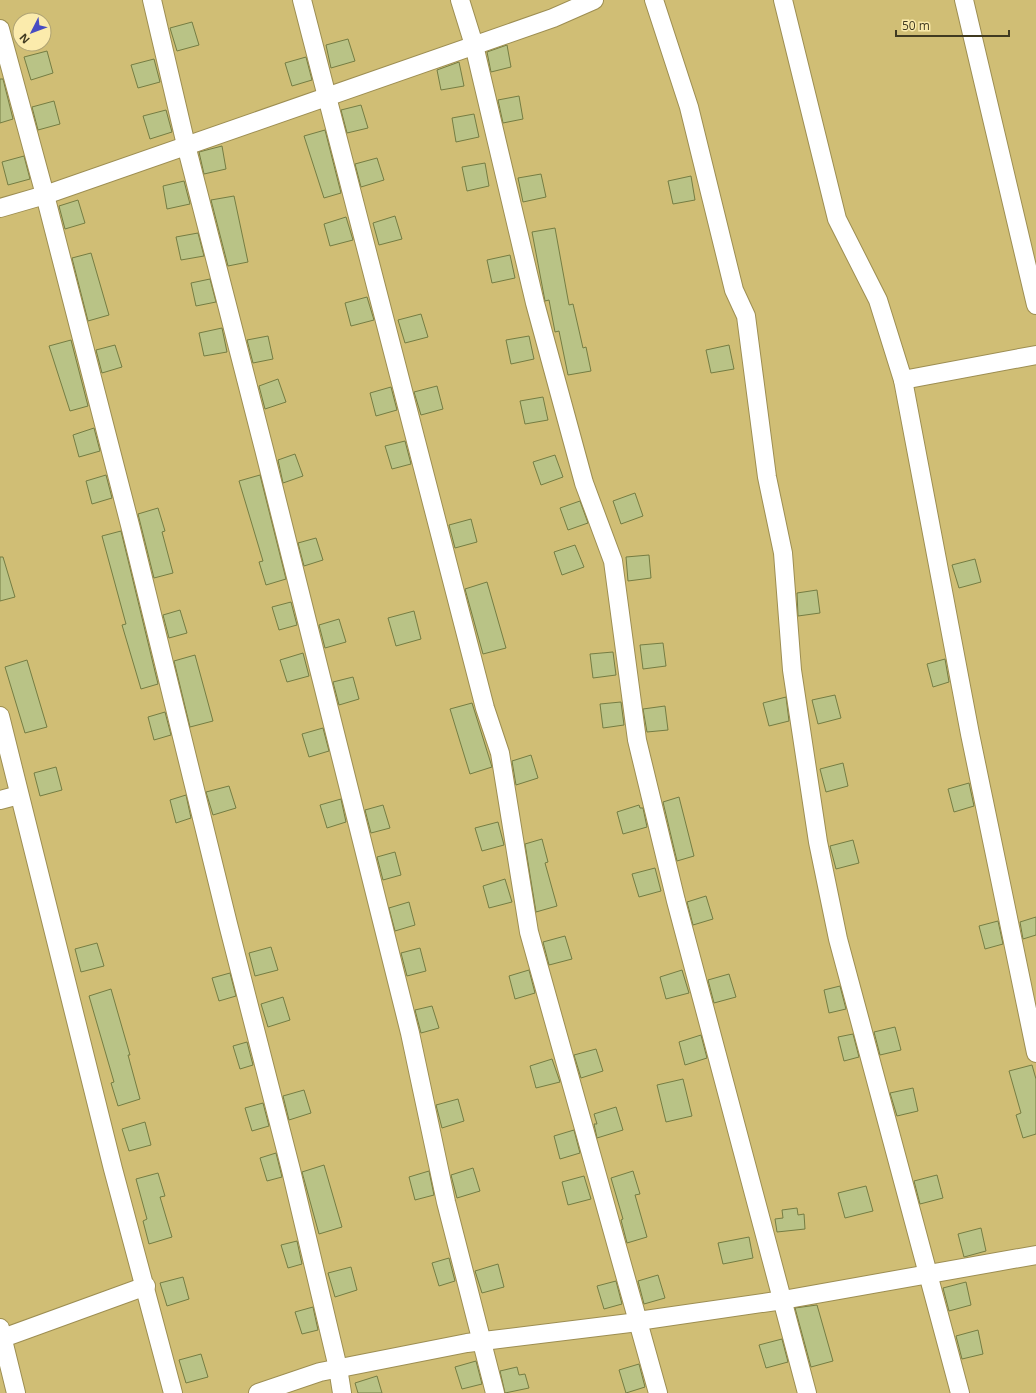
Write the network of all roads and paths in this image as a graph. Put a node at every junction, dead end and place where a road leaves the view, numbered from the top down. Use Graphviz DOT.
graph roads {
  1 [pos="152,0"];
  2 [pos="302,0"];
  3 [pos="460,0"];
  4 [pos="594,0"];
  5 [pos="654,0"];
  6 [pos="783,0"];
  7 [pos="964,0"];
  8 [pos="0,30"];
  9 [pos="474,45"];
  10 [pos="328,96"];
  11 [pos="186,145"];
  12 [pos="45,195"];
  13 [pos="0,208"];
  14 [pos="1036,304"];
  15 [pos="1036,355"];
  16 [pos="904,380"];
  17 [pos="0,716"];
  18 [pos="19,795"];
  19 [pos="0,800"];
  20 [pos="1036,1053"];
  21 [pos="1036,1256"];
  22 [pos="928,1274"];
  23 [pos="146,1286"];
  24 [pos="783,1300"];
  25 [pos="638,1321"];
  26 [pos="1,1335"];
  27 [pos="480,1341"];
  28 [pos="338,1368"];
  29 [pos="16,1393"];
  30 [pos="173,1393"];
  31 [pos="258,1393"];
  32 [pos="342,1393"];
  33 [pos="495,1393"];
  34 [pos="658,1393"];
  35 [pos="807,1393"];
  36 [pos="960,1393"];
  1 -- 11 [label="street"];
  2 -- 10 [label="street"];
  3 -- 9 [label="street"];
  4 -- 9 [label="street"];
  5 -- 22 [label="street"];
  6 -- 16 [label="street"];
  7 -- 14 [label="street"];
  8 -- 12 [label="street"];
  9 -- 10 [label="street"];
  9 -- 24 [label="street"];
  10 -- 11 [label="street"];
  10 -- 25 [label="street"];
  11 -- 12 [label="street"];
  11 -- 27 [label="street"];
  12 -- 13 [label="street"];
  12 -- 28 [label="street"];
  15 -- 16 [label="street"];
  16 -- 20 [label="street"];
  17 -- 18 [label="street"];
  18 -- 19 [label="street"];
  18 -- 23 [label="street"];
  21 -- 22 [label="street"];
  22 -- 24 [label="street"];
  22 -- 36 [label="street"];
  23 -- 26 [label="street"];
  23 -- 30 [label="street"];
  24 -- 25 [label="street"];
  24 -- 35 [label="street"];
  25 -- 27 [label="street"];
  25 -- 34 [label="street"];
  26 -- 29 [label="street"];
  27 -- 28 [label="street"];
  27 -- 33 [label="street"];
  28 -- 31 [label="street"];
  28 -- 32 [label="street"];
}
